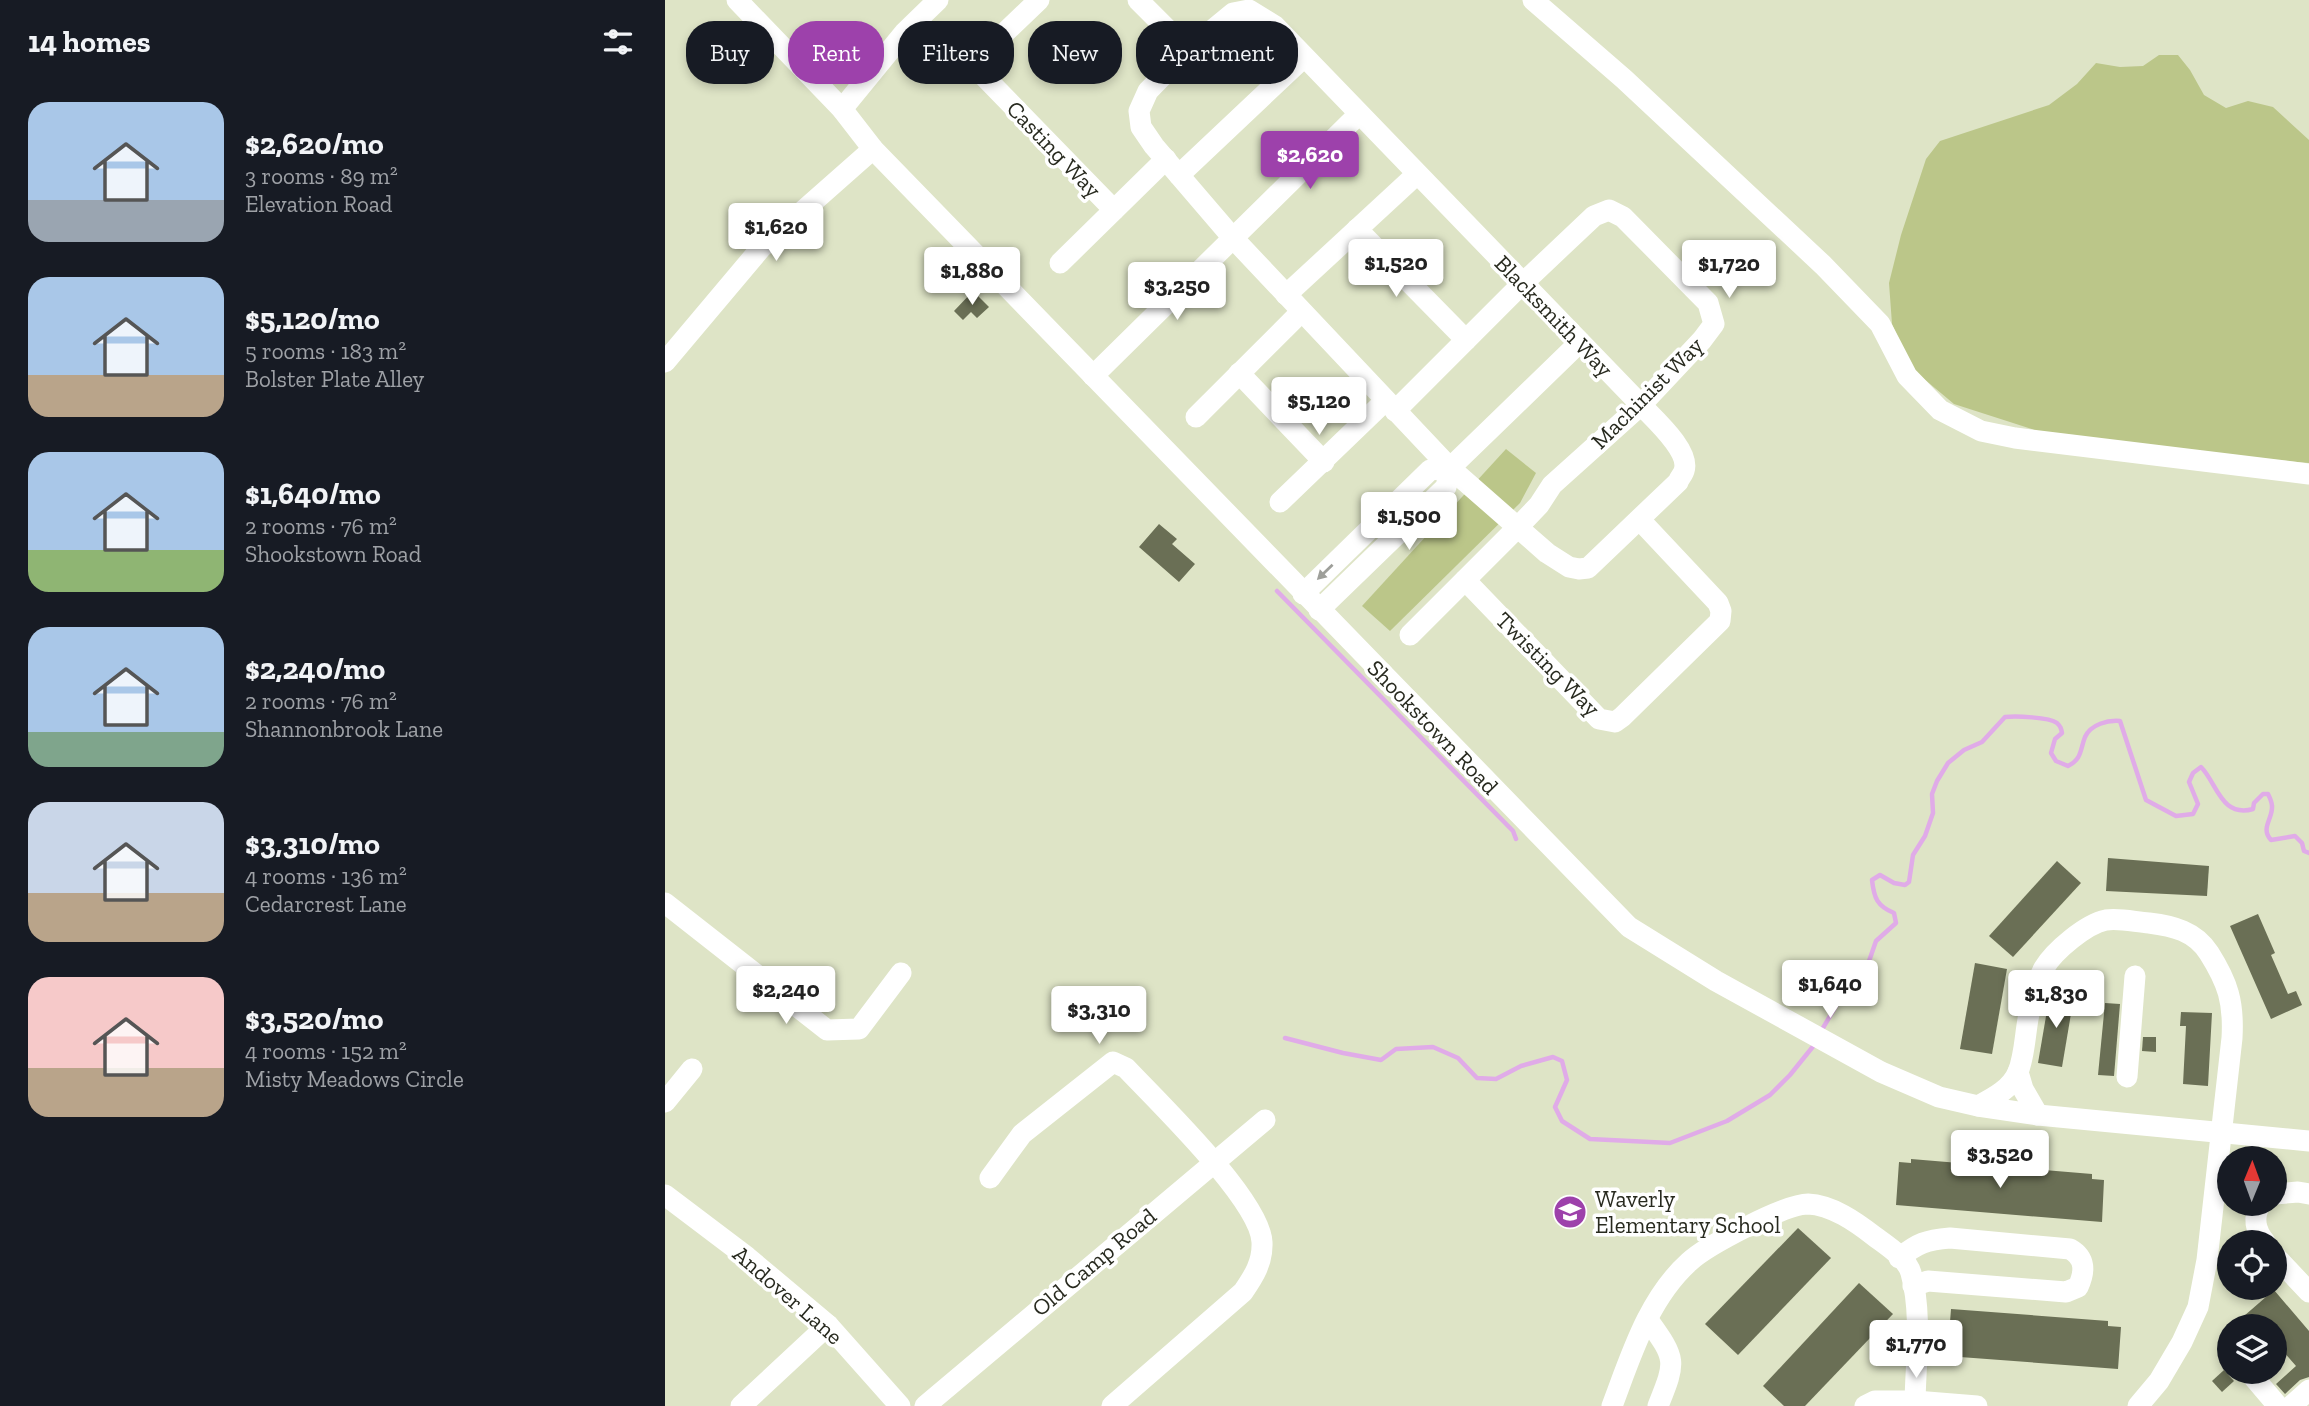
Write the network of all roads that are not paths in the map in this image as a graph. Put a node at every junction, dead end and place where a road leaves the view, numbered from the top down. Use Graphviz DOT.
graph roads {
  1 [pos="737,0"];
  2 [pos="938,0"];
  3 [pos="1039,0"];
  4 [pos="1139,0"];
  5 [pos="1533,0"];
  6 [pos="1160,21"];
  7 [pos="1223,21"];
  8 [pos="1267,21"];
  9 [pos="1298,51"];
  10 [pos="1304,57"];
  11 [pos="1155,84"];
  12 [pos="842,109"];
  13 [pos="1359,114"];
  14 [pos="873,149"];
  15 [pos="1172,167"];
  16 [pos="1417,174"];
  17 [pos="1114,209"];
  18 [pos="1357,229"];
  19 [pos="1232,237"];
  20 [pos="1060,263"];
  21 [pos="1522,284"];
  22 [pos="1286,295"];
  23 [pos="1301,312"];
  24 [pos="1466,340"];
  25 [pos="1580,342"];
  26 [pos="665,362"];
  27 [pos="1239,373"];
  28 [pos="1093,376"];
  29 [pos="1640,405"];
  30 [pos="1390,406"];
  31 [pos="1196,417"];
  32 [pos="1324,461"];
  33 [pos="1450,468"];
  34 [pos="2309,474"];
  35 [pos="1280,502"];
  36 [pos="1640,520"];
  37 [pos="1518,527"];
  38 [pos="1465,580"];
  39 [pos="1303,594"];
  40 [pos="1319,610"];
  41 [pos="1409,635"];
  42 [pos="665,904"];
  43 [pos="901,973"];
  44 [pos="2135,976"];
  45 [pos="692,1069"];
  46 [pos="2018,1072"];
  47 [pos="2127,1077"];
  48 [pos="665,1102"];
  49 [pos="1978,1106"];
  50 [pos="2038,1115"];
  51 [pos="1265,1120"];
  52 [pos="2223,1133"];
  53 [pos="2309,1141"];
  54 [pos="1213,1162"];
  55 [pos="990,1178"];
  56 [pos="2287,1193"];
  57 [pos="2309,1194"];
  58 [pos="665,1195"];
  59 [pos="1899,1258"];
  60 [pos="2287,1268"];
  61 [pos="1913,1286"];
  62 [pos="2309,1292"];
  63 [pos="1648,1320"];
  64 [pos="828,1325"];
  65 [pos="2260,1384"];
  66 [pos="2309,1390"];
  67 [pos="1915,1401"];
  68 [pos="741,1406"];
  69 [pos="900,1406"];
  70 [pos="925,1406"];
  71 [pos="1112,1406"];
  72 [pos="1612,1406"];
  73 [pos="1658,1406"];
  74 [pos="1865,1406"];
  75 [pos="1977,1406"];
  76 [pos="2138,1406"];
  77 [pos="2279,1406"];
  78 [pos="2291,1406"];
  1 -- 12 [label="street, Shookstown Road"];
  2 -- 12 [label="street"];
  3 -- 17 [label="street, Casting Way"];
  4 -- 6 [label="street"];
  5 -- 34 [label="street"];
  7 -- 8 [label="street, Blacksmith Way"];
  9 -- 10 [label="street, Blacksmith Way"];
  10 -- 13 [label="street, Blacksmith Way"];
  10 -- 15 [label="street"];
  11 -- 15 [label="street, Blacksmith Way"];
  12 -- 14 [label="street, Shookstown Road"];
  13 -- 16 [label="street, Blacksmith Way"];
  13 -- 19 [label="street"];
  14 -- 26 [label="street"];
  14 -- 28 [label="street, Shookstown Road"];
  15 -- 17 [label="street"];
  15 -- 19 [label="street, Blacksmith Way"];
  16 -- 18 [label="street"];
  16 -- 21 [label="street, Blacksmith Way"];
  17 -- 20 [label="street"];
  18 -- 22 [label="street"];
  18 -- 24 [label="street"];
  19 -- 22 [label="street, Blacksmith Way"];
  19 -- 28 [label="street"];
  21 -- 24 [label="street, Machinist Way"];
  21 -- 25 [label="street, Blacksmith Way"];
  21 -- 29 [label="street, Machinist Way"];
  22 -- 23 [label="street, Blacksmith Way"];
  23 -- 27 [label="street"];
  23 -- 30 [label="street, Blacksmith Way"];
  24 -- 30 [label="street, Machinist Way"];
  25 -- 29 [label="street, Blacksmith Way"];
  25 -- 33 [label="street"];
  27 -- 31 [label="street"];
  27 -- 32 [label="street"];
  28 -- 39 [label="street, Shookstown Road"];
  29 -- 36 [label="street, Blacksmith Way"];
  29 -- 37 [label="street, Machinist Way"];
  30 -- 32 [label="street, Machinist Way"];
  30 -- 33 [label="street, Blacksmith Way"];
  32 -- 35 [label="street, Machinist Way"];
  33 -- 37 [label="street, Blacksmith Way"];
  33 -- 39 [label="street, one-way"];
  33 -- 40 [label="street"];
  36 -- 37 [label="street, Blacksmith Way"];
  36 -- 38 [label="street, Twisting Way"];
  37 -- 38 [label="street, Machinist Way"];
  38 -- 41 [label="street, Machinist Way"];
  39 -- 40 [label="street, Shookstown Road"];
  40 -- 49 [label="street, Shookstown Road"];
  42 -- 43 [label="street"];
  44 -- 47 [label="street"];
  45 -- 48 [label="street"];
  46 -- 49 [label="street"];
  46 -- 50 [label="street"];
  46 -- 52 [label="street"];
  49 -- 50 [label="street, Shookstown Road"];
  50 -- 52 [label="street, Shookstown Road"];
  51 -- 54 [label="street, Old Camp Road"];
  52 -- 53 [label="street, Shookstown Road"];
  52 -- 76 [label="street"];
  54 -- 55 [label="street"];
  54 -- 70 [label="street, Old Camp Road"];
  54 -- 71 [label="street"];
  56 -- 57 [label="street"];
  58 -- 64 [label="street, Andover Lane"];
  59 -- 61 [label="street"];
  59 -- 61 [label="street"];
  59 -- 63 [label="street"];
  60 -- 62 [label="street"];
  61 -- 67 [label="street"];
  63 -- 72 [label="street"];
  63 -- 73 [label="street"];
  64 -- 68 [label="street"];
  64 -- 69 [label="street, Andover Lane"];
  65 -- 77 [label="street"];
  66 -- 78 [label="street"];
  67 -- 74 [label="street"];
  67 -- 75 [label="street"];
}
